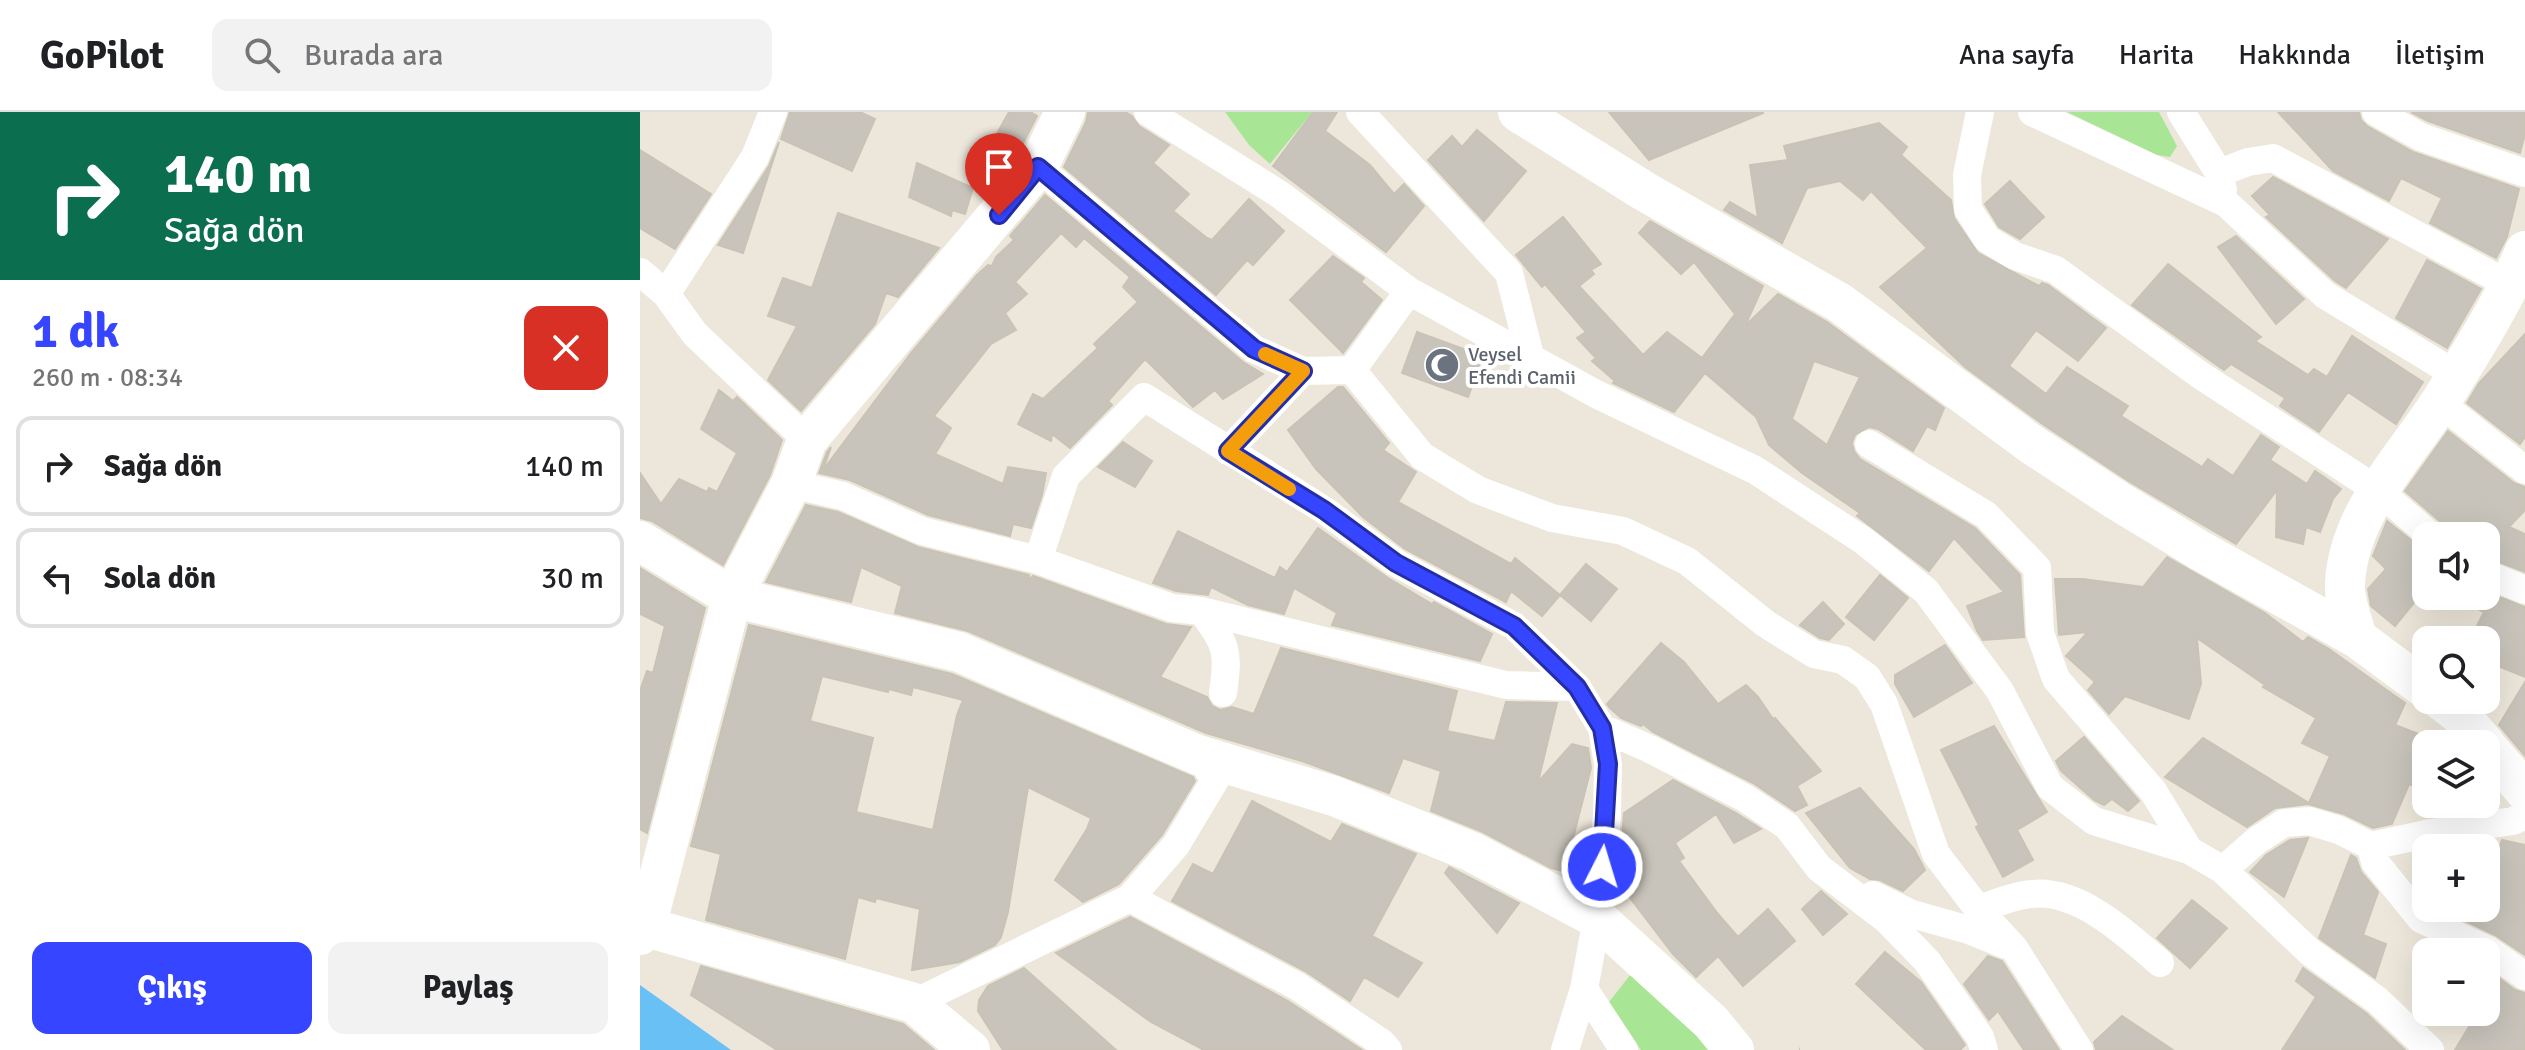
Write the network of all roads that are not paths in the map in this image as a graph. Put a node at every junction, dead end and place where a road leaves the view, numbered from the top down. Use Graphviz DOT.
graph roads {
  1 [pos="773,112"];
  2 [pos="1065,112"];
  3 [pos="1148,112"];
  4 [pos="1360,112"];
  5 [pos="1518,112"];
  6 [pos="1980,112"];
  7 [pos="2032,112"];
  8 [pos="2181,112"];
  9 [pos="2376,112"];
  10 [pos="1038,167"];
  11 [pos="2219,173"];
  12 [pos="2525,173"];
  13 [pos="2226,203"];
  14 [pos="2521,260"];
  15 [pos="640,272"];
  16 [pos="1409,291"];
  17 [pos="666,294"];
  18 [pos="1530,356"];
  19 [pos="1352,370"];
  20 [pos="1303,371"];
  21 [pos="2448,389"];
  22 [pos="807,440"];
  23 [pos="1869,444"];
  24 [pos="1228,451"];
  25 [pos="2525,470"];
  26 [pos="791,484"];
  27 [pos="2379,491"];
  28 [pos="2415,522"];
  29 [pos="640,541"];
  30 [pos="1038,560"];
  31 [pos="2500,580"];
  32 [pos="2525,590"];
  33 [pos="732,597"];
  34 [pos="1202,611"];
  35 [pos="2357,638"];
  36 [pos="2412,679"];
  37 [pos="1577,687"];
  38 [pos="1223,693"];
  39 [pos="2459,714"];
  40 [pos="1602,728"];
  41 [pos="2472,730"];
  42 [pos="1198,755"];
  43 [pos="2500,762"];
  44 [pos="2525,791"];
  45 [pos="2525,815"];
  46 [pos="2371,846"];
  47 [pos="2189,850"];
  48 [pos="1819,868"];
  49 [pos="2223,870"];
  50 [pos="1130,898"];
  51 [pos="1978,909"];
  52 [pos="1597,918"];
  53 [pos="643,931"];
  54 [pos="2014,948"];
  55 [pos="2160,963"];
  56 [pos="2525,976"];
  57 [pos="1584,989"];
  58 [pos="914,1003"];
  59 [pos="970,1050"];
  60 [pos="1388,1050"];
  61 [pos="1565,1050"];
  62 [pos="1624,1050"];
  63 [pos="1734,1050"];
  64 [pos="1984,1050"];
  65 [pos="2079,1050"];
  66 [pos="2430,1050"];
  1 -- 17 [label="street"];
  2 -- 10 [label="street"];
  3 -- 16 [label="street"];
  4 -- 18 [label="street"];
  5 -- 35 [label="street"];
  6 -- 27 [label="street"];
  7 -- 13 [label="street"];
  8 -- 11 [label="street"];
  9 -- 12 [label="street"];
  10 -- 20 [label="street"];
  10 -- 22 [label="street"];
  11 -- 13 [label="street"];
  11 -- 14 [label="street"];
  13 -- 21 [label="street"];
  14 -- 21 [label="street"];
  15 -- 17 [label="street"];
  16 -- 18 [label="street"];
  16 -- 19 [label="street"];
  17 -- 22 [label="street"];
  18 -- 47 [label="street"];
  19 -- 20 [label="street"];
  19 -- 51 [label="street"];
  20 -- 24 [label="street"];
  21 -- 25 [label="street"];
  21 -- 27 [label="street"];
  22 -- 26 [label="street"];
  23 -- 47 [label="street"];
  24 -- 30 [label="street"];
  24 -- 37 [label="street"];
  26 -- 30 [label="street"];
  26 -- 33 [label="street"];
  27 -- 28 [label="street"];
  27 -- 35 [label="street"];
  29 -- 33 [label="street"];
  30 -- 34 [label="street"];
  31 -- 32 [label="street"];
  33 -- 42 [label="street"];
  33 -- 53 [label="street"];
  34 -- 37 [label="street"];
  34 -- 38 [label="street"];
  35 -- 36 [label="street"];
  37 -- 40 [label="street"];
  39 -- 41 [label="street"];
  40 -- 48 [label="street"];
  40 -- 52 [label="street"];
  42 -- 50 [label="street"];
  42 -- 52 [label="street"];
  43 -- 44 [label="street"];
  45 -- 46 [label="street"];
  46 -- 49 [label="street"];
  46 -- 56 [label="street"];
  47 -- 49 [label="street"];
  48 -- 54 [label="street"];
  48 -- 64 [label="street"];
  49 -- 66 [label="street"];
  50 -- 58 [label="street"];
  50 -- 60 [label="street"];
  51 -- 54 [label="street"];
  51 -- 55 [label="street"];
  52 -- 57 [label="street"];
  52 -- 63 [label="street"];
  53 -- 58 [label="street"];
  54 -- 65 [label="street"];
  57 -- 61 [label="street"];
  57 -- 62 [label="street"];
  58 -- 59 [label="street"];
}
